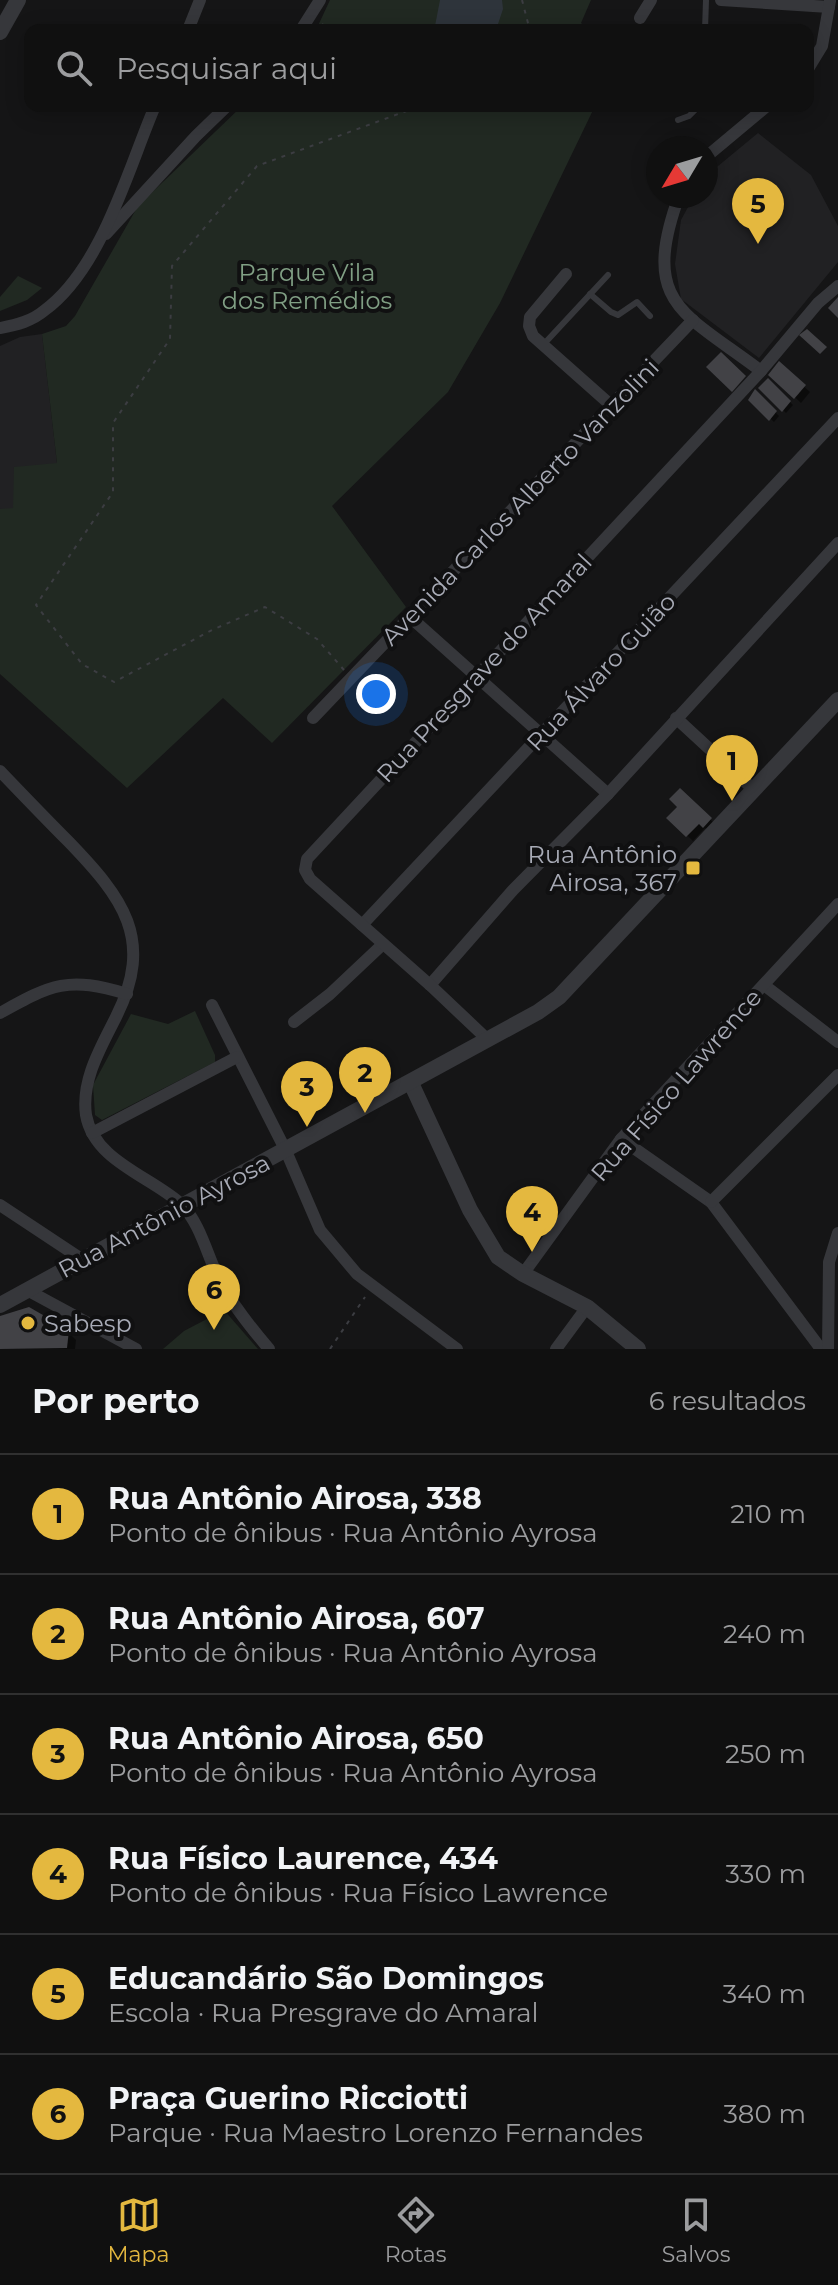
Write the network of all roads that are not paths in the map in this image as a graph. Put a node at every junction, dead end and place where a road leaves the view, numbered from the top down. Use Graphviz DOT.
graph roads {
  1 [pos="18,0"];
  2 [pos="200,0"];
  3 [pos="320,0"];
  4 [pos="651,0"];
  5 [pos="706,0"];
  6 [pos="721,0"];
  7 [pos="830,4"];
  8 [pos="640,18"];
  9 [pos="190,24"];
  10 [pos="305,24"];
  11 [pos="705,24"];
  12 [pos="0,32"];
  13 [pos="814,59"];
  14 [pos="153,112"];
  15 [pos="221,112"];
  16 [pos="693,112"];
  17 [pos="760,112"];
  18 [pos="678,120"];
  19 [pos="718,147"];
  20 [pos="675,208"];
  21 [pos="100,241"];
  22 [pos="566,274"];
  23 [pos="608,275"];
  24 [pos="838,286"];
  25 [pos="590,294"];
  26 [pos="650,316"];
  27 [pos="693,320"];
  28 [pos="0,328"];
  29 [pos="543,345"];
  30 [pos="761,371"];
  31 [pos="613,407"];
  32 [pos="838,418"];
  33 [pos="838,543"];
  34 [pos="409,616"];
  35 [pos="477,679"];
  36 [pos="838,700"];
  37 [pos="313,718"];
  38 [pos="676,718"];
  39 [pos="541,736"];
  40 [pos="0,771"];
  41 [pos="754,790"];
  42 [pos="608,794"];
  43 [pos="838,904"];
  44 [pos="362,925"];
  45 [pos="382,945"];
  46 [pos="430,985"];
  47 [pos="764,985"];
  48 [pos="127,994"];
  49 [pos="212,1005"];
  50 [pos="0,1013"];
  51 [pos="294,1022"];
  52 [pos="487,1039"];
  53 [pos="838,1042"];
  54 [pos="237,1057"];
  55 [pos="838,1075"];
  56 [pos="411,1083"];
  57 [pos="92,1133"];
  58 [pos="621,1139"];
  59 [pos="286,1151"];
  60 [pos="711,1202"];
  61 [pos="0,1205"];
  62 [pos="181,1205"];
  63 [pos="838,1233"];
  64 [pos="83,1260"];
  65 [pos="523,1274"];
  66 [pos="27,1290"];
  67 [pos="0,1305"];
  68 [pos="587,1307"];
  69 [pos="136,1349"];
  70 [pos="269,1349"];
  71 [pos="457,1349"];
  72 [pos="556,1349"];
  73 [pos="638,1349"];
  74 [pos="821,1349"];
  75 [pos="828,1349"];
  1 -- 12 [label="street"];
  2 -- 9 [label="street"];
  3 -- 10 [label="street"];
  4 -- 8 [label="street"];
  5 -- 11 [label="lane"];
  6 -- 7 [label="street"];
  7 -- 13 [label="street"];
  14 -- 21 [label="street"];
  15 -- 21 [label="street"];
  16 -- 18 [label="lane"];
  17 -- 19 [label="street"];
  20 -- 27 [label="street"];
  21 -- 28 [label="street"];
  22 -- 29 [label="street"];
  23 -- 25 [label="lane"];
  24 -- 30 [label="street, Rua Presgrave do Amaral"];
  25 -- 26 [label="lane"];
  25 -- 29 [label="lane"];
  27 -- 30 [label="street"];
  27 -- 31 [label="street, Avenida Carlos Alberto Vanzolini"];
  29 -- 31 [label="street"];
  30 -- 35 [label="street, Rua Presgrave do Amaral"];
  31 -- 34 [label="street, Avenida Carlos Alberto Vanzolini"];
  32 -- 39 [label="street, Rua Álvaro Guião"];
  33 -- 38 [label="street"];
  34 -- 35 [label="street"];
  34 -- 37 [label="street, Avenida Carlos Alberto Vanzolini"];
  35 -- 39 [label="street"];
  35 -- 44 [label="street, Rua Presgrave do Amaral"];
  36 -- 41 [label="street, Rua Antônio Ayrosa"];
  38 -- 41 [label="street"];
  38 -- 42 [label="street"];
  39 -- 42 [label="street"];
  39 -- 44 [label="street, Rua Álvaro Guião"];
  40 -- 48 [label="street"];
  41 -- 52 [label="street, Rua Antônio Ayrosa"];
  42 -- 46 [label="street"];
  43 -- 47 [label="street, Rua Físico Lawrence"];
  44 -- 45 [label="street, Rua Presgrave do Amaral"];
  45 -- 46 [label="street, Rua Presgrave do Amaral"];
  45 -- 51 [label="street"];
  46 -- 52 [label="street, Rua Presgrave do Amaral"];
  47 -- 53 [label="street"];
  47 -- 58 [label="street, Rua Físico Lawrence"];
  48 -- 50 [label="street"];
  48 -- 57 [label="street"];
  49 -- 54 [label="street"];
  52 -- 56 [label="street, Rua Antônio Ayrosa"];
  54 -- 57 [label="street"];
  54 -- 59 [label="street"];
  55 -- 60 [label="street"];
  56 -- 59 [label="street, Rua Antônio Ayrosa"];
  56 -- 65 [label="street"];
  57 -- 62 [label="street"];
  58 -- 60 [label="street"];
  58 -- 65 [label="street, Rua Físico Lawrence"];
  59 -- 62 [label="street, Rua Antônio Ayrosa"];
  59 -- 71 [label="street"];
  60 -- 74 [label="street"];
  61 -- 64 [label="street"];
  62 -- 64 [label="street, Rua Antônio Ayrosa"];
  62 -- 70 [label="street"];
  63 -- 75 [label="street"];
  64 -- 66 [label="street, Rua Antônio Ayrosa"];
  65 -- 68 [label="street"];
  66 -- 67 [label="street, Rua Antônio Ayrosa"];
  66 -- 69 [label="street"];
  68 -- 72 [label="street"];
  68 -- 73 [label="street"];
}
